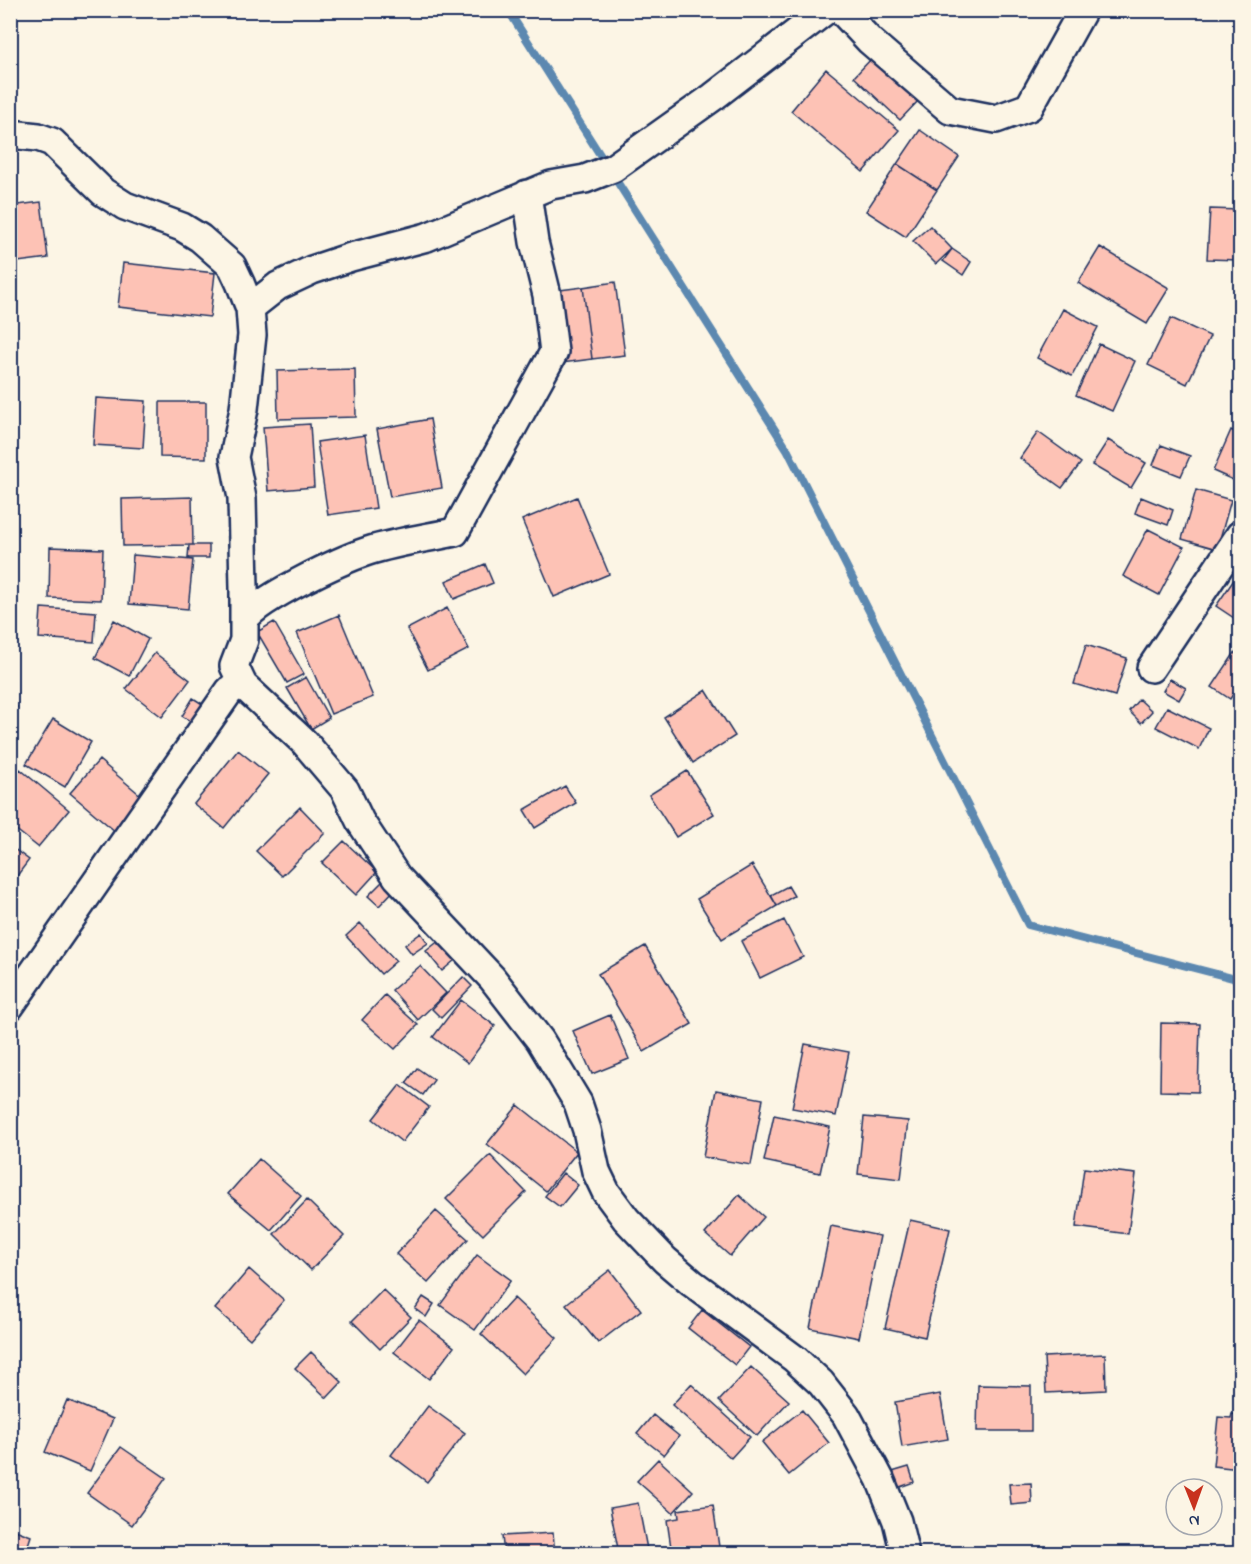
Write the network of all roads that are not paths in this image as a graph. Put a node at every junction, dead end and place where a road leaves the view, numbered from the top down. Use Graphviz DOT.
graph roads {
  1 [pos="826,10"];
  2 [pos="840,10"];
  3 [pos="1083,10"];
  4 [pos="10,134"];
  5 [pos="527,194"];
  6 [pos="250,308"];
  7 [pos="1240,535"];
  8 [pos="244,620"];
  9 [pos="1151,668"];
  10 [pos="243,684"];
  11 [pos="10,1006"];
  12 [pos="905,1554"];
  1 -- 5 [label="street"];
  2 -- 3 [label="street"];
  4 -- 6 [label="street"];
  5 -- 6 [label="street"];
  5 -- 8 [label="street"];
  6 -- 8 [label="street"];
  7 -- 9 [label="street"];
  8 -- 10 [label="street"];
  10 -- 11 [label="street"];
  10 -- 12 [label="street"];
}
